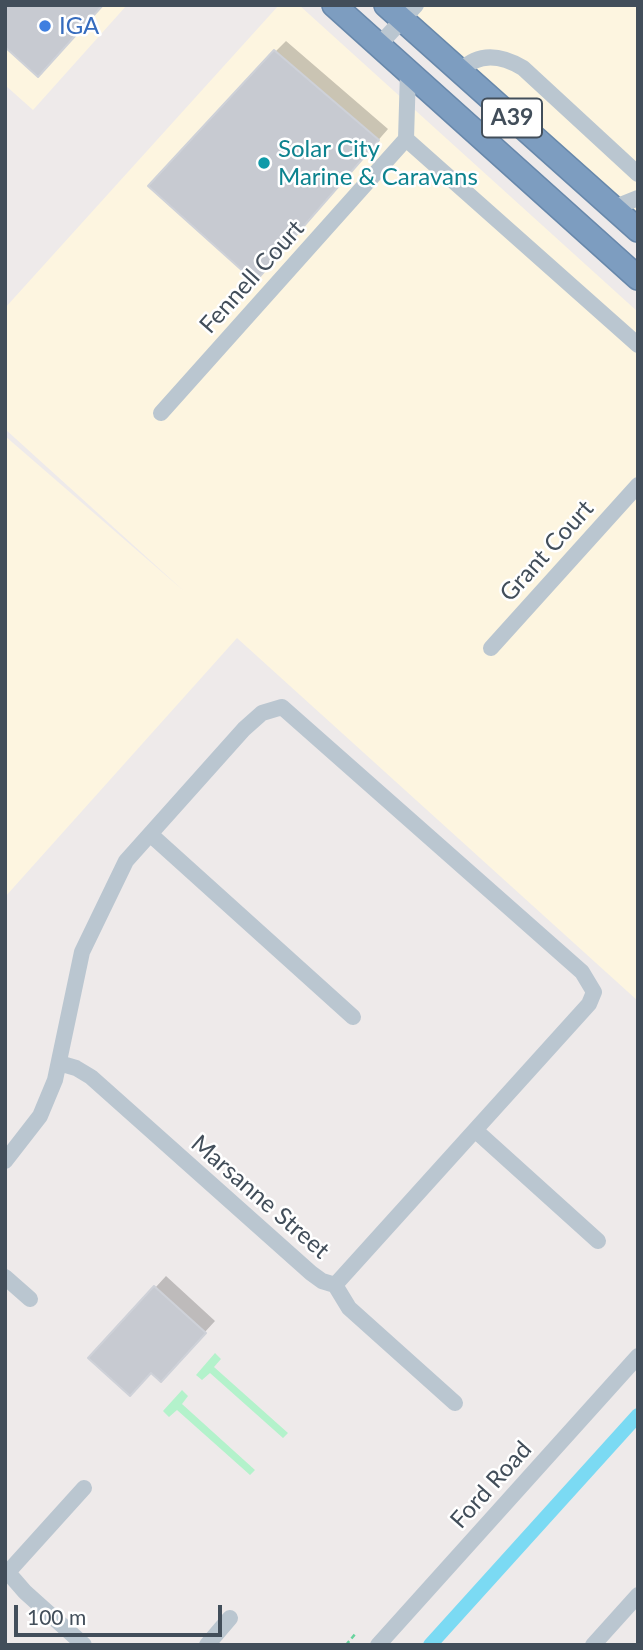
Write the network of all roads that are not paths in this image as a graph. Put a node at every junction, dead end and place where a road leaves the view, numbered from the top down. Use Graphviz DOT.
graph roads {
  1 [pos="334,5"];
  2 [pos="401,10"];
  3 [pos="379,45"];
  4 [pos="460,71"];
  5 [pos="408,72"];
  6 [pos="461,120"];
  7 [pos="406,139"];
  8 [pos="638,174"];
  9 [pos="638,198"];
  10 [pos="613,208"];
  11 [pos="638,230"];
  12 [pos="638,278"];
  13 [pos="638,345"];
  14 [pos="161,413"];
  15 [pos="638,485"];
  16 [pos="491,648"];
  17 [pos="150,834"];
  18 [pos="353,1017"];
  19 [pos="59,1063"];
  20 [pos="475,1130"];
  21 [pos="5,1161"];
  22 [pos="598,1241"];
  23 [pos="5,1277"];
  24 [pos="335,1286"];
  25 [pos="30,1299"];
  26 [pos="638,1356"];
  27 [pos="454,1403"];
  28 [pos="84,1488"];
  29 [pos="7,1570"];
  30 [pos="638,1595"];
  31 [pos="230,1618"];
  32 [pos="84,1645"];
  33 [pos="206,1645"];
  34 [pos="378,1645"];
  35 [pos="593,1645"];
  1 -- 3 [label="highway, A39"];
  2 -- 3 [label="street"];
  2 -- 4 [label="highway, A39"];
  3 -- 5 [label="highway, A39"];
  4 -- 6 [label="highway"];
  4 -- 8 [label="street"];
  4 -- 10 [label="highway, A39"];
  5 -- 6 [label="highway, A39"];
  5 -- 7 [label="street"];
  6 -- 12 [label="highway, A39"];
  7 -- 13 [label="street"];
  7 -- 14 [label="street, Fennell Court"];
  9 -- 10 [label="street"];
  10 -- 11 [label="highway, A39"];
  15 -- 16 [label="street, Grant Court"];
  17 -- 18 [label="street"];
  17 -- 19 [label="street"];
  17 -- 20 [label="street"];
  19 -- 21 [label="street"];
  19 -- 24 [label="street, Marsanne Street"];
  20 -- 22 [label="street"];
  20 -- 24 [label="street"];
  23 -- 25 [label="street"];
  24 -- 27 [label="street, Marsanne Street"];
  26 -- 34 [label="street, Ford Road"];
  28 -- 29 [label="street"];
  29 -- 32 [label="street"];
  30 -- 35 [label="street"];
  31 -- 33 [label="street"];
}
